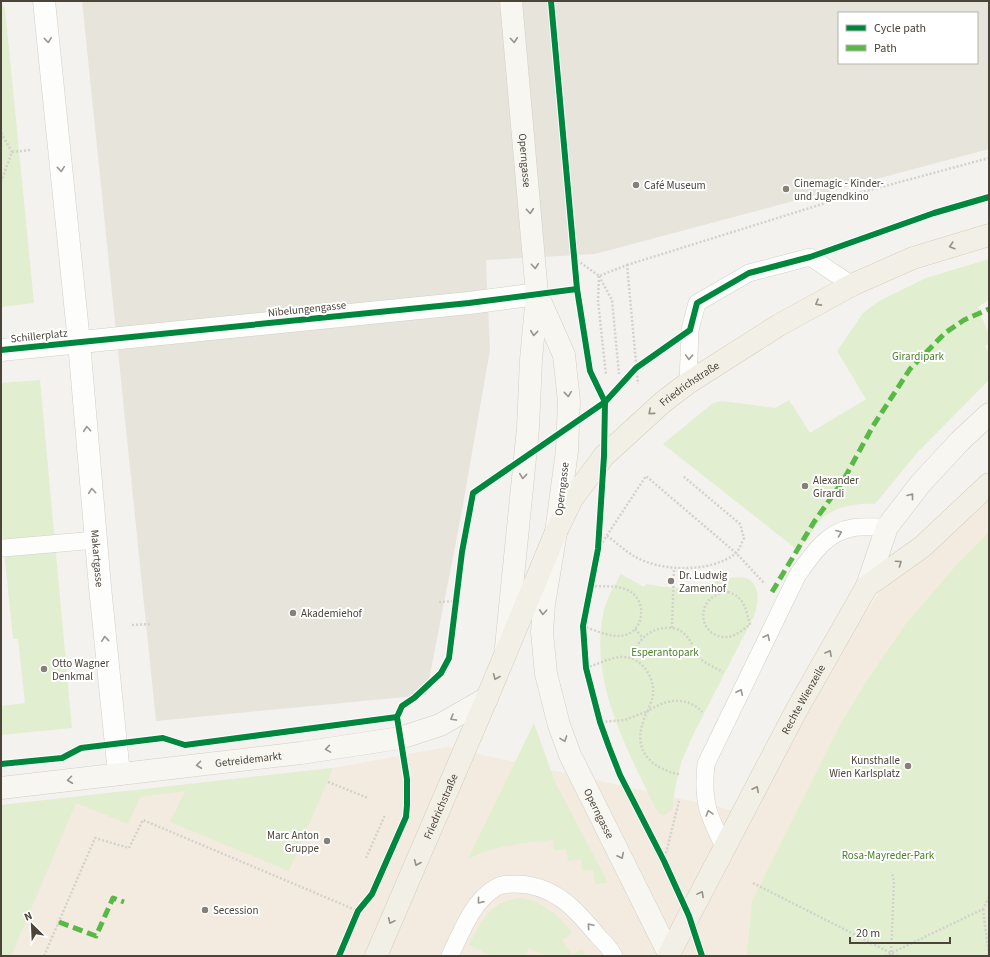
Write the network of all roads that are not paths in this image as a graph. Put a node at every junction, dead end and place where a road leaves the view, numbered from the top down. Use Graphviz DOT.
graph roads {
  1 [pos="44,1"];
  2 [pos="511,1"];
  3 [pos="989,235"];
  4 [pos="852,284"];
  5 [pos="537,294"];
  6 [pos="79,342"];
  7 [pos="1,350"];
  8 [pos="688,383"];
  9 [pos="989,414"];
  10 [pos="989,484"];
  11 [pos="887,527"];
  12 [pos="556,532"];
  13 [pos="96,540"];
  14 [pos="4,548"];
  15 [pos="867,586"];
  16 [pos="505,656"];
  17 [pos="487,698"];
  18 [pos="119,774"];
  19 [pos="1,788"];
  20 [pos="725,848"];
  21 [pos="669,955"];
  22 [pos="376,956"];
  23 [pos="450,956"];
  24 [pos="614,956"];
  1 -- 6 [label="street, Schillerplatz, one-way"];
  2 -- 5 [label="main road, Operngasse, one-way"];
  3 -- 4 [label="main road, Friedrichstraße, one-way"];
  4 -- 8 [label="main road, Friedrichstraße, one-way"];
  4 -- 8 [label="lane, one-way"];
  5 -- 6 [label="street, Nibelungengasse"];
  5 -- 12 [label="main road, Operngasse, one-way"];
  5 -- 16 [label="main road, Friedrichstraße, one-way"];
  6 -- 7 [label="street, Schillerplatz"];
  13 -- 6 [label="street, Makartgasse, one-way"];
  8 -- 12 [label="main road, Friedrichstraße, one-way"];
  11 -- 9 [label="main road, one-way"];
  15 -- 10 [label="main road, Rechte Wienzeile, one-way"];
  11 -- 15 [label="main road"];
  20 -- 11 [label="lane, one-way"];
  12 -- 16 [label="main road, Friedrichstraße"];
  12 -- 21 [label="main road, Operngasse, one-way"];
  13 -- 14 [label="lane"];
  18 -- 13 [label="street, Makartgasse, one-way"];
  20 -- 15 [label="main road, Rechte Wienzeile, one-way"];
  16 -- 17 [label="main road, Friedrichstraße, one-way"];
  17 -- 18 [label="main road, Getreidemarkt, one-way"];
  17 -- 22 [label="main road, Friedrichstraße, one-way"];
  18 -- 19 [label="main road, Getreidemarkt, one-way"];
  21 -- 20 [label="main road, Rechte Wienzeile, one-way"];
  24 -- 23 [label="lane, one-way"];
}
